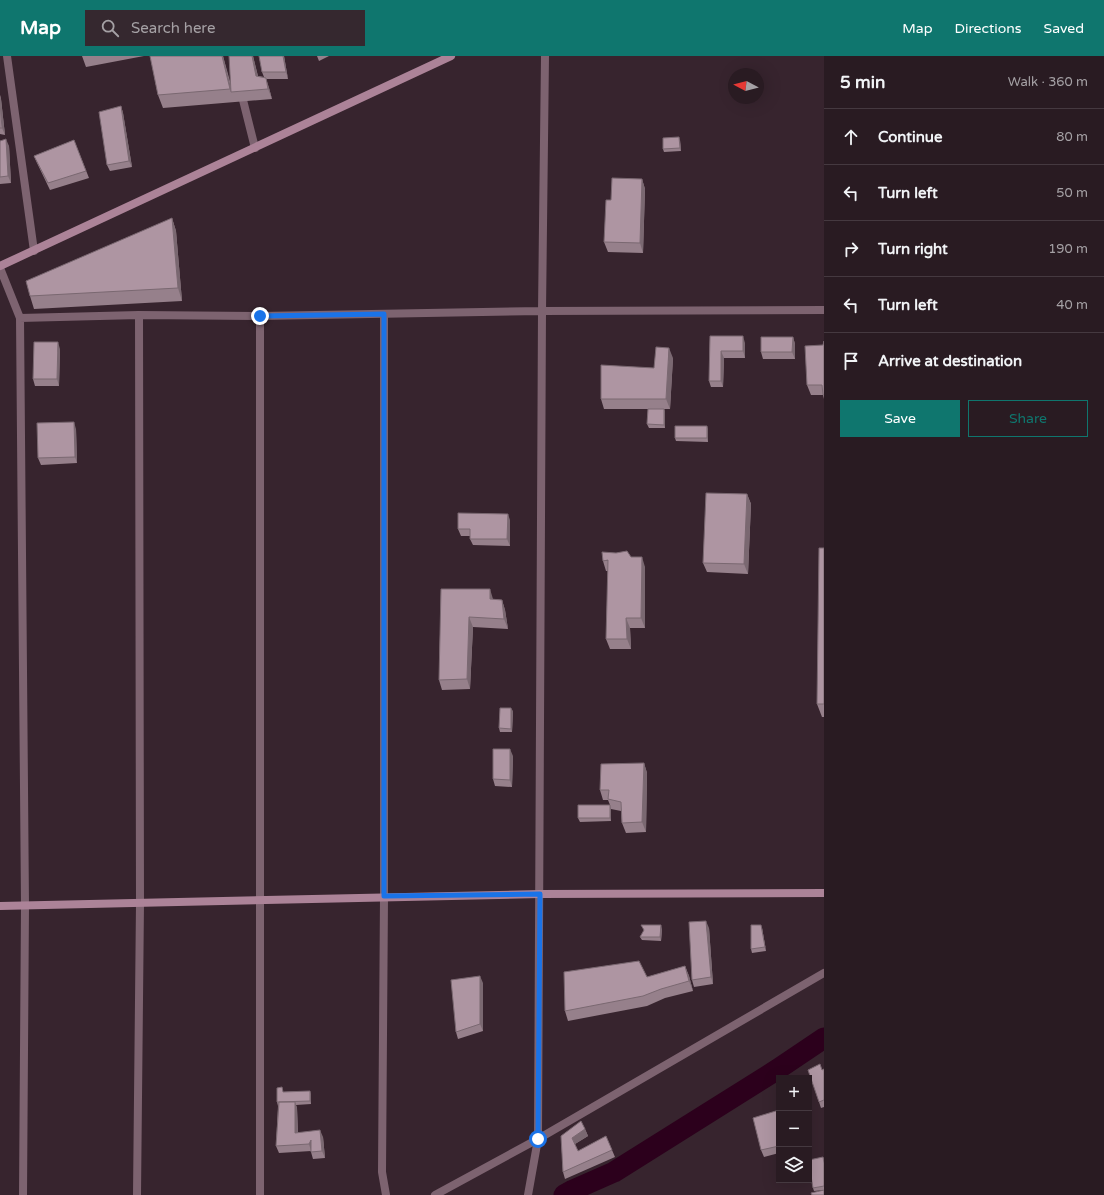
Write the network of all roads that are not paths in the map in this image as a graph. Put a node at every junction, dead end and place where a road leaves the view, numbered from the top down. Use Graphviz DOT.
graph roads {
  1 [pos="7,56"];
  2 [pos="451,56"];
  3 [pos="545,56"];
  4 [pos="240,86"];
  5 [pos="255,148"];
  6 [pos="34,251"];
  7 [pos="0,267"];
  8 [pos="824,310"];
  9 [pos="542,311"];
  10 [pos="384,314"];
  11 [pos="139,315"];
  12 [pos="260,316"];
  13 [pos="20,318"];
  14 [pos="824,893"];
  15 [pos="540,894"];
  16 [pos="384,896"];
  17 [pos="261,900"];
  18 [pos="140,903"];
  19 [pos="25,905"];
  20 [pos="0,906"];
  21 [pos="824,973"];
  22 [pos="538,1139"];
  23 [pos="23,1195"];
  24 [pos="137,1195"];
  25 [pos="260,1195"];
  26 [pos="386,1195"];
  27 [pos="435,1195"];
  28 [pos="528,1195"];
  1 -- 6 [label="street"];
  2 -- 5 [label="street"];
  3 -- 9 [label="street"];
  4 -- 5 [label="street"];
  5 -- 6 [label="street"];
  6 -- 7 [label="street"];
  7 -- 13 [label="street"];
  8 -- 9 [label="street"];
  9 -- 10 [label="street"];
  9 -- 15 [label="street"];
  10 -- 12 [label="street"];
  10 -- 16 [label="street"];
  11 -- 12 [label="street"];
  11 -- 13 [label="street"];
  11 -- 18 [label="street"];
  12 -- 17 [label="street"];
  13 -- 19 [label="street"];
  14 -- 15 [label="street"];
  15 -- 16 [label="street"];
  15 -- 22 [label="street"];
  16 -- 17 [label="street"];
  16 -- 26 [label="street"];
  17 -- 18 [label="street"];
  17 -- 25 [label="street"];
  18 -- 19 [label="street"];
  18 -- 24 [label="street"];
  19 -- 20 [label="street"];
  19 -- 23 [label="street"];
  21 -- 22 [label="street"];
  22 -- 27 [label="street"];
  22 -- 28 [label="street"];
}
